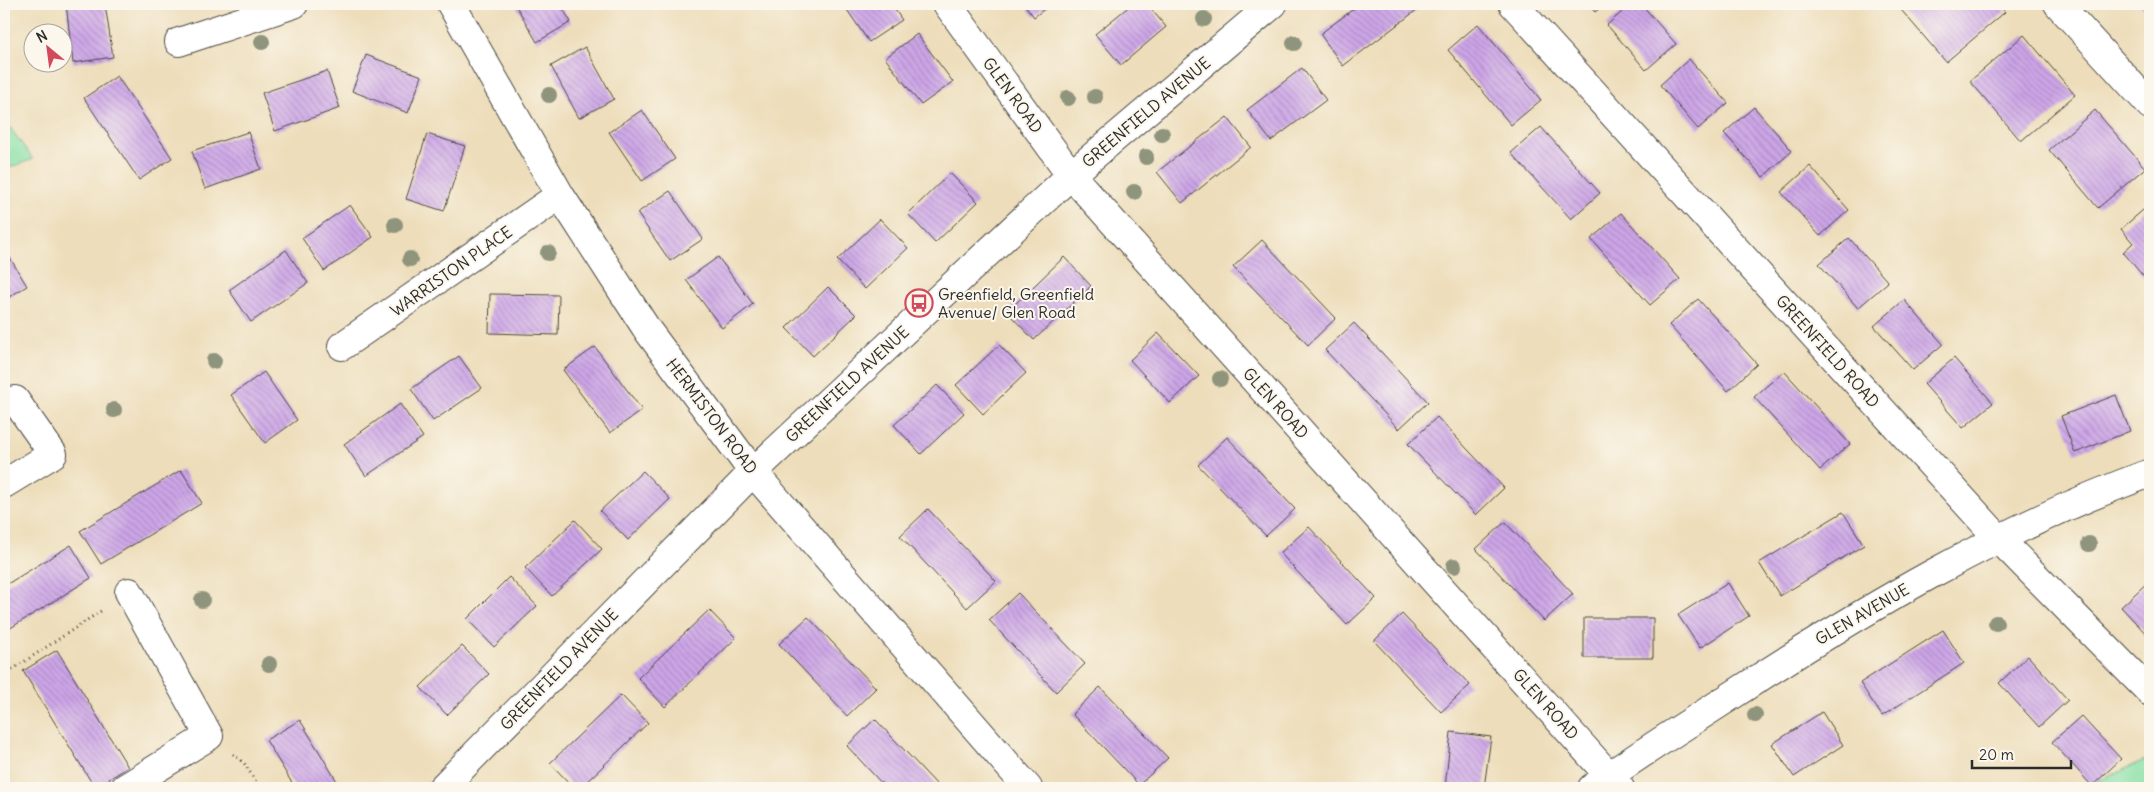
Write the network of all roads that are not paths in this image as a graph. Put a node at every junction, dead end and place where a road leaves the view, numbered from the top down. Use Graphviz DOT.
graph roads {
  1 [pos="294,4"];
  2 [pos="451,4"];
  3 [pos="947,4"];
  4 [pos="1273,4"];
  5 [pos="1513,4"];
  6 [pos="2058,4"];
  7 [pos="179,42"];
  8 [pos="2150,105"];
  9 [pos="1071,175"];
  10 [pos="560,195"];
  11 [pos="342,346"];
  12 [pos="15,400"];
  13 [pos="753,472"];
  14 [pos="2150,473"];
  15 [pos="4,484"];
  16 [pos="1999,539"];
  17 [pos="129,592"];
  18 [pos="2150,692"];
  19 [pos="1608,784"];
  20 [pos="125,788"];
  21 [pos="442,788"];
  22 [pos="1028,788"];
  1 -- 7 [label="street"];
  2 -- 10 [label="street, HERMISTON ROAD"];
  3 -- 9 [label="street, GLEN ROAD"];
  4 -- 9 [label="street, GREENFIELD AVENUE"];
  5 -- 16 [label="street, GREENFIELD ROAD"];
  6 -- 8 [label="street"];
  9 -- 13 [label="street, GREENFIELD AVENUE"];
  9 -- 19 [label="street, GLEN ROAD"];
  10 -- 11 [label="street, WARRISTON PLACE"];
  10 -- 13 [label="street, HERMISTON ROAD"];
  12 -- 15 [label="street"];
  13 -- 21 [label="street, GREENFIELD AVENUE"];
  13 -- 22 [label="street, HERMISTON ROAD"];
  14 -- 16 [label="street, GLEN AVENUE"];
  16 -- 18 [label="street, GREENFIELD ROAD"];
  16 -- 19 [label="street, GLEN AVENUE"];
  17 -- 20 [label="street"];
}
